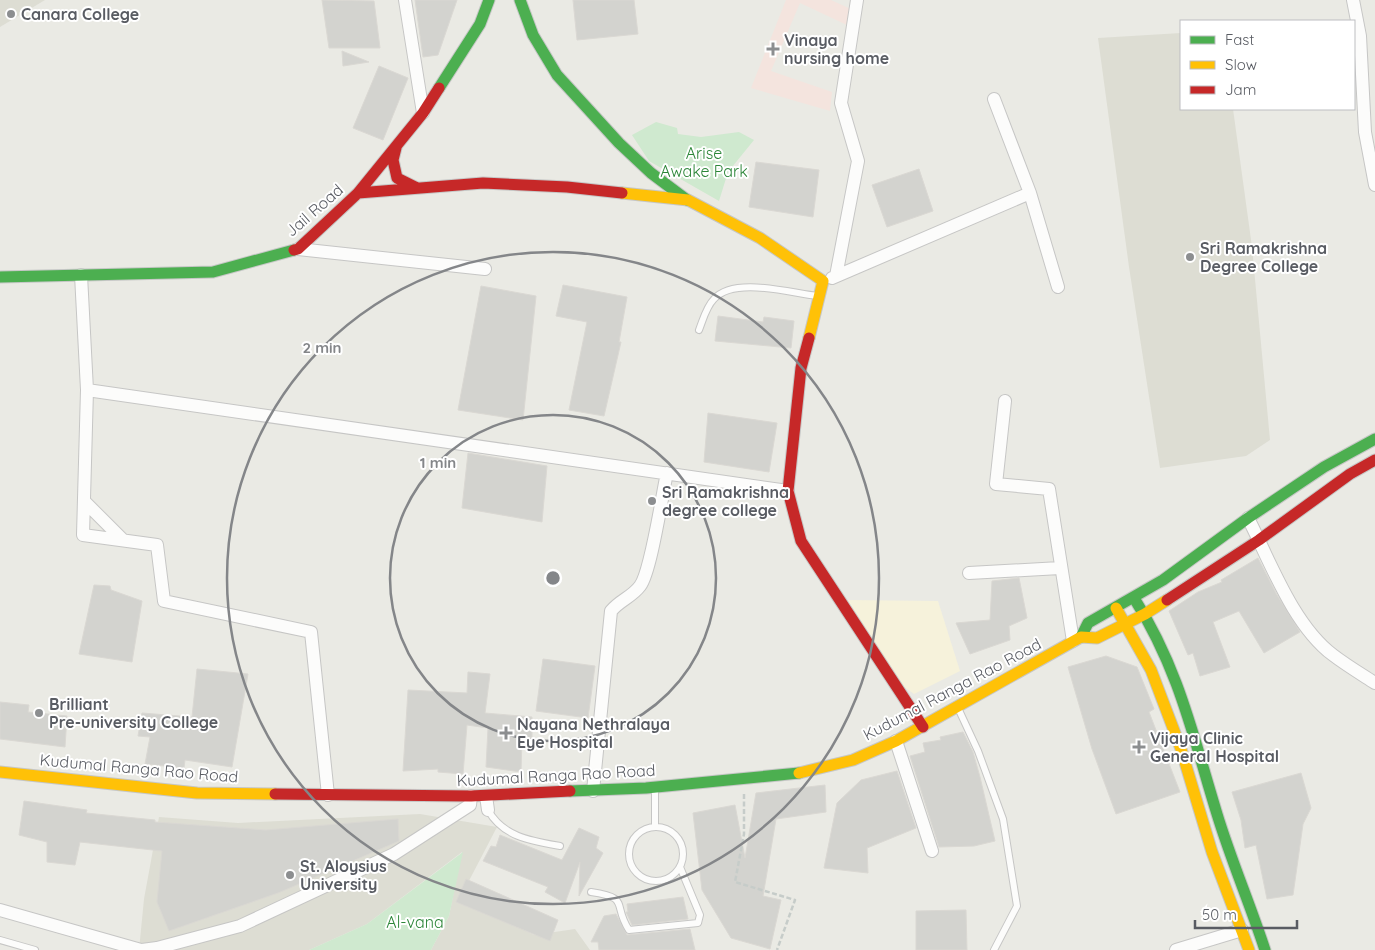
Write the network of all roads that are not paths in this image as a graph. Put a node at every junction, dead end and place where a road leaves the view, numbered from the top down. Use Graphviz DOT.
graph roads {
  1 [pos="405,0"];
  2 [pos="489,0"];
  3 [pos="520,0"];
  4 [pos="857,0"];
  5 [pos="1353,0"];
  6 [pos="994,99"];
  7 [pos="423,113"];
  8 [pos="396,147"];
  9 [pos="1375,185"];
  10 [pos="420,189"];
  11 [pos="358,193"];
  12 [pos="1030,193"];
  13 [pos="688,200"];
  14 [pos="298,249"];
  15 [pos="485,269"];
  16 [pos="81,275"];
  17 [pos="836,276"];
  18 [pos="0,277"];
  19 [pos="823,282"];
  20 [pos="1058,287"];
  21 [pos="819,297"];
  22 [pos="699,330"];
  23 [pos="87,390"];
  24 [pos="1005,401"];
  25 [pos="1375,439"];
  26 [pos="1375,460"];
  27 [pos="667,473"];
  28 [pos="788,491"];
  29 [pos="84,501"];
  30 [pos="1248,518"];
  31 [pos="123,540"];
  32 [pos="1259,540"];
  33 [pos="1060,568"];
  34 [pos="969,573"];
  35 [pos="1134,598"];
  36 [pos="1116,608"];
  37 [pos="1145,614"];
  38 [pos="1126,624"];
  39 [pos="1077,639"];
  40 [pos="1375,683"];
  41 [pos="958,708"];
  42 [pos="923,727"];
  43 [pos="896,741"];
  44 [pos="0,772"];
  45 [pos="655,787"];
  46 [pos="593,790"];
  47 [pos="328,795"];
  48 [pos="471,796"];
  49 [pos="486,796"];
  50 [pos="488,810"];
  51 [pos="655,827"];
  52 [pos="560,846"];
  53 [pos="932,851"];
  54 [pos="680,867"];
  55 [pos="590,892"];
  56 [pos="0,910"];
  57 [pos="1242,930"];
  58 [pos="0,940"];
  59 [pos="35,950"];
  60 [pos="141,950"];
  61 [pos="994,950"];
  62 [pos="1176,950"];
  63 [pos="1249,950"];
  64 [pos="1265,950"];
  1 -- 7 [label="street"];
  2 -- 7 [label="main road, Jail Road"];
  3 -- 13 [label="main road"];
  4 -- 17 [label="street"];
  5 -- 9 [label="street"];
  6 -- 12 [label="street"];
  7 -- 8 [label="main road, Jail Road"];
  8 -- 10 [label="main road"];
  8 -- 11 [label="main road, Jail Road"];
  10 -- 11 [label="main road"];
  10 -- 13 [label="main road"];
  11 -- 14 [label="main road, Jail Road"];
  12 -- 17 [label="street"];
  12 -- 20 [label="street"];
  13 -- 19 [label="main road"];
  14 -- 15 [label="street"];
  14 -- 16 [label="main road, Jail Road"];
  16 -- 18 [label="main road, Jail Road"];
  16 -- 23 [label="street"];
  17 -- 19 [label="street"];
  19 -- 21 [label="main road"];
  21 -- 22 [label="lane"];
  21 -- 28 [label="main road"];
  23 -- 27 [label="street"];
  23 -- 29 [label="street"];
  24 -- 33 [label="street"];
  25 -- 30 [label="main road"];
  26 -- 32 [label="main road, Kudumal Ranga Rao Road"];
  27 -- 28 [label="street"];
  27 -- 46 [label="street"];
  28 -- 42 [label="main road"];
  29 -- 31 [label="street"];
  29 -- 31 [label="street"];
  30 -- 32 [label="street"];
  30 -- 35 [label="main road"];
  31 -- 47 [label="street"];
  32 -- 37 [label="main road, Kudumal Ranga Rao Road"];
  32 -- 40 [label="street"];
  33 -- 34 [label="street"];
  33 -- 39 [label="street"];
  35 -- 36 [label="main road"];
  35 -- 37 [label="main road"];
  36 -- 38 [label="main road"];
  36 -- 39 [label="main road"];
  37 -- 38 [label="main road, Kudumal Ranga Rao Road"];
  37 -- 64 [label="main road"];
  38 -- 39 [label="main road, Kudumal Ranga Rao Road"];
  38 -- 57 [label="main road"];
  39 -- 41 [label="main road, Kudumal Ranga Rao Road"];
  41 -- 42 [label="main road, Kudumal Ranga Rao Road"];
  41 -- 61 [label="lane"];
  42 -- 43 [label="main road, Kudumal Ranga Rao Road"];
  43 -- 45 [label="main road, Kudumal Ranga Rao Road"];
  43 -- 53 [label="street"];
  44 -- 47 [label="main road, Kudumal Ranga Rao Road"];
  45 -- 46 [label="main road, Kudumal Ranga Rao Road"];
  45 -- 51 [label="lane"];
  46 -- 49 [label="main road, Kudumal Ranga Rao Road"];
  47 -- 48 [label="main road, Kudumal Ranga Rao Road"];
  48 -- 49 [label="main road, Kudumal Ranga Rao Road"];
  48 -- 60 [label="street"];
  49 -- 50 [label="street"];
  50 -- 52 [label="lane"];
  51 -- 54 [label="lane"];
  51 -- 54 [label="lane"];
  54 -- 55 [label="lane"];
  56 -- 60 [label="street"];
  57 -- 62 [label="street"];
  57 -- 63 [label="main road"];
  58 -- 59 [label="lane"];
}
